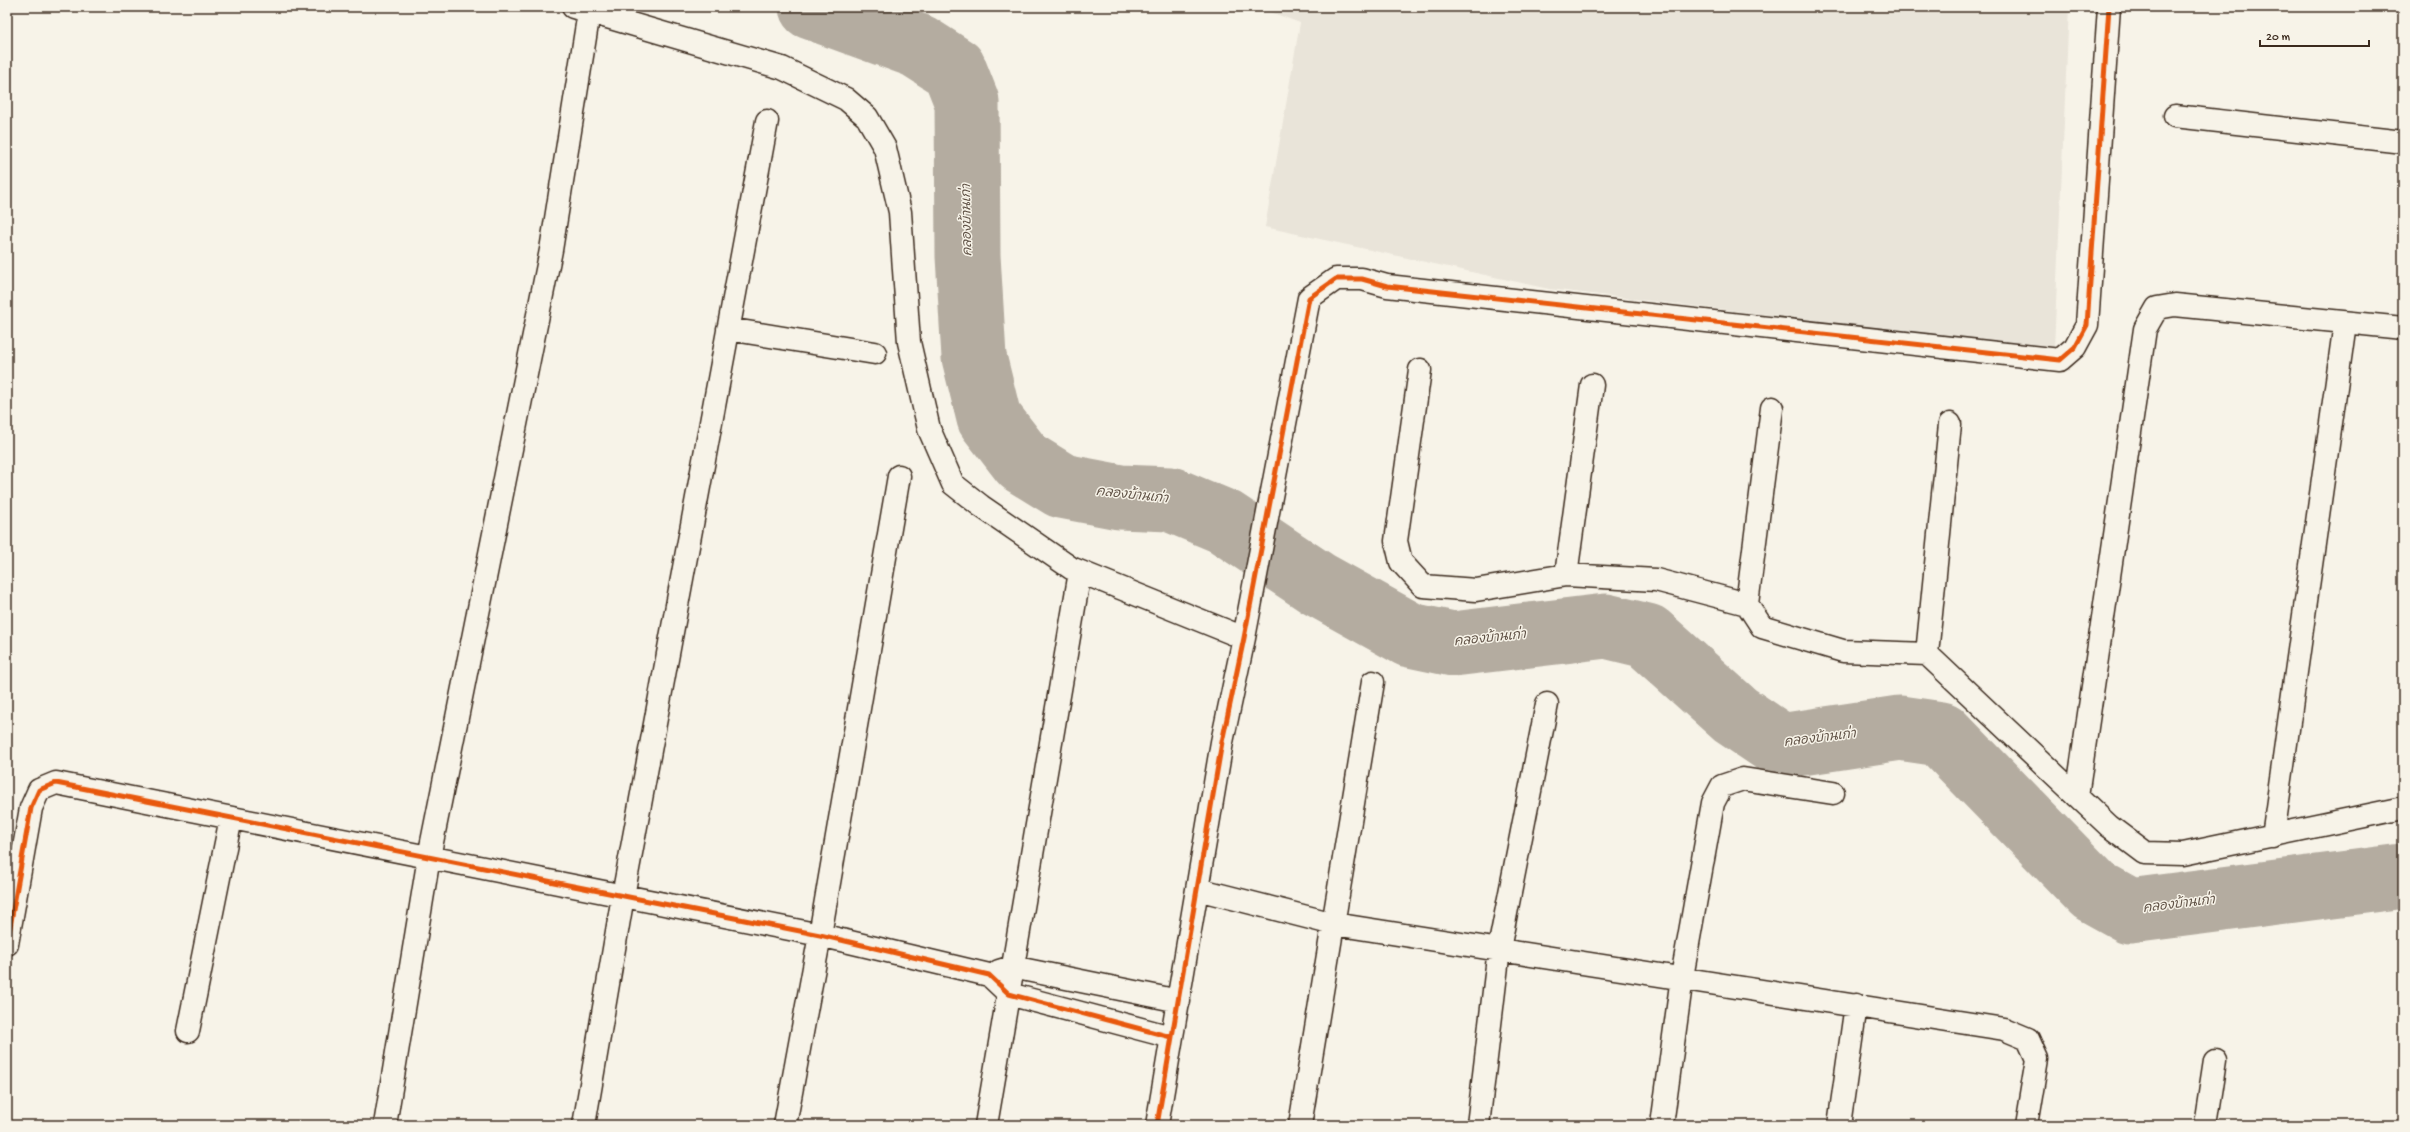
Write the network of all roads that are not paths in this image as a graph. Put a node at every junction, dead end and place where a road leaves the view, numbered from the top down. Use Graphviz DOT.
graph roads {
  1 [pos="2109,7"];
  2 [pos="581,10"];
  3 [pos="2175,116"];
  4 [pos="767,121"];
  5 [pos="2403,142"];
  6 [pos="2345,324"];
  7 [pos="2403,328"];
  8 [pos="728,329"];
  9 [pos="875,353"];
  10 [pos="1420,370"];
  11 [pos="1592,385"];
  12 [pos="1772,408"];
  13 [pos="1950,424"];
  14 [pos="899,476"];
  15 [pos="1080,572"];
  16 [pos="1566,574"];
  17 [pos="1748,604"];
  18 [pos="1246,628"];
  19 [pos="1927,654"];
  20 [pos="1373,682"];
  21 [pos="1547,704"];
  22 [pos="1833,793"];
  23 [pos="2078,796"];
  24 [pos="2403,808"];
  25 [pos="231,818"];
  26 [pos="2273,836"];
  27 [pos="429,857"];
  28 [pos="1197,889"];
  29 [pos="623,896"];
  30 [pos="1334,924"];
  31 [pos="820,935"];
  32 [pos="7,944"];
  33 [pos="1499,949"];
  34 [pos="1012,967"];
  35 [pos="989,975"];
  36 [pos="1682,977"];
  37 [pos="1009,994"];
  38 [pos="1179,1001"];
  39 [pos="1856,1005"];
  40 [pos="188,1030"];
  41 [pos="1171,1037"];
  42 [pos="2215,1060"];
  43 [pos="385,1125"];
  44 [pos="584,1125"];
  45 [pos="785,1125"];
  46 [pos="986,1125"];
  47 [pos="1157,1125"];
  48 [pos="1300,1125"];
  49 [pos="1478,1125"];
  50 [pos="1662,1125"];
  51 [pos="1839,1125"];
  52 [pos="2026,1125"];
  53 [pos="2205,1125"];
  1 -- 18 [label="street"];
  2 -- 15 [label="street"];
  2 -- 27 [label="street"];
  3 -- 5 [label="street"];
  4 -- 8 [label="street"];
  6 -- 7 [label="street"];
  6 -- 23 [label="street"];
  6 -- 26 [label="street"];
  8 -- 9 [label="street"];
  8 -- 29 [label="street"];
  10 -- 16 [label="street"];
  11 -- 16 [label="street"];
  12 -- 17 [label="street"];
  13 -- 19 [label="street"];
  14 -- 31 [label="street"];
  15 -- 18 [label="street"];
  15 -- 34 [label="street"];
  16 -- 17 [label="street"];
  17 -- 19 [label="street"];
  18 -- 28 [label="street"];
  19 -- 23 [label="street"];
  20 -- 30 [label="street"];
  21 -- 33 [label="street"];
  22 -- 36 [label="street"];
  23 -- 26 [label="street"];
  24 -- 26 [label="street"];
  25 -- 27 [label="street"];
  25 -- 32 [label="street"];
  25 -- 40 [label="street"];
  27 -- 29 [label="street"];
  27 -- 43 [label="street"];
  28 -- 30 [label="street"];
  28 -- 38 [label="street"];
  29 -- 31 [label="street"];
  29 -- 44 [label="street"];
  30 -- 33 [label="street"];
  30 -- 48 [label="street"];
  31 -- 35 [label="street"];
  31 -- 45 [label="street"];
  33 -- 36 [label="street"];
  33 -- 49 [label="street"];
  34 -- 35 [label="street"];
  34 -- 37 [label="street"];
  34 -- 38 [label="street"];
  35 -- 37 [label="street"];
  36 -- 39 [label="street"];
  36 -- 50 [label="street"];
  37 -- 41 [label="street"];
  37 -- 46 [label="street"];
  38 -- 41 [label="street"];
  39 -- 51 [label="street"];
  39 -- 52 [label="street"];
  41 -- 47 [label="street"];
  42 -- 53 [label="street"];
}
